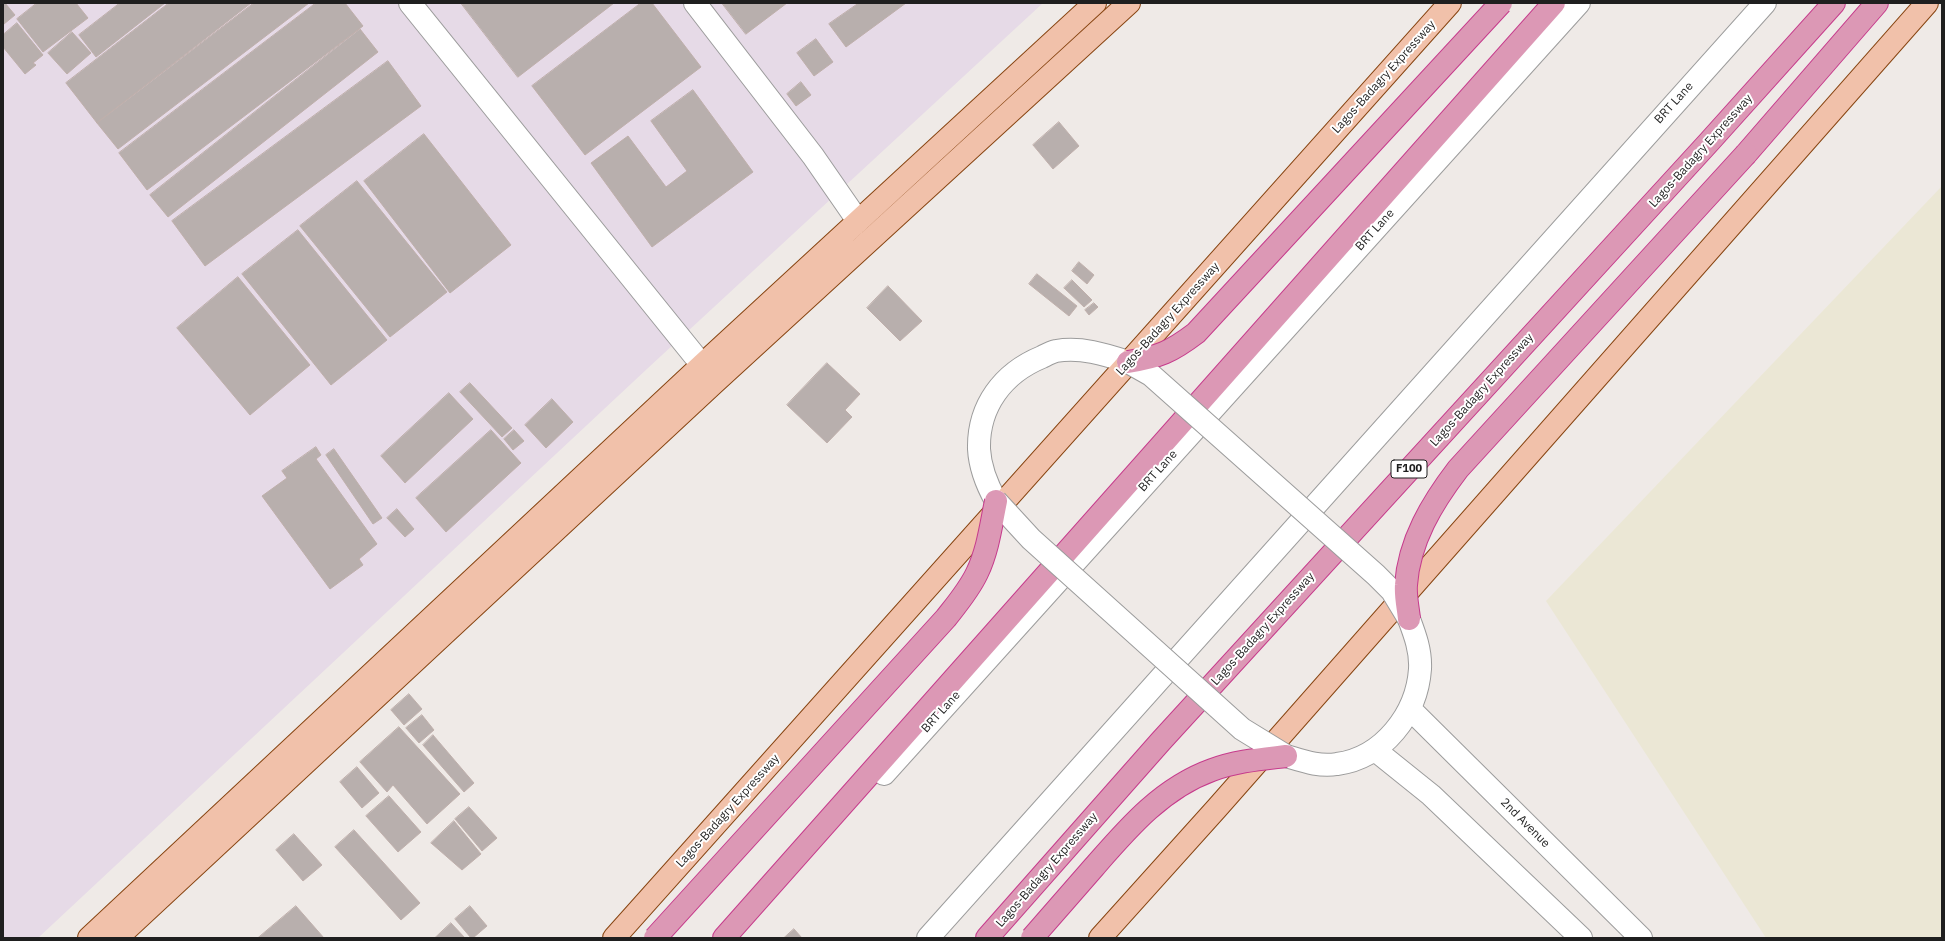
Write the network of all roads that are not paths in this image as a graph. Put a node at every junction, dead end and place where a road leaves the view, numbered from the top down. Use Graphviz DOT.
graph roads {
  1 [pos="410,3"];
  2 [pos="695,3"];
  3 [pos="1095,3"];
  4 [pos="1129,3"];
  5 [pos="1450,3"];
  6 [pos="1501,3"];
  7 [pos="1554,3"];
  8 [pos="1580,3"];
  9 [pos="1765,3"];
  10 [pos="1834,3"];
  11 [pos="1877,3"];
  12 [pos="1927,3"];
  13 [pos="858,221"];
  14 [pos="1128,362"];
  15 [pos="702,365"];
  16 [pos="996,501"];
  17 [pos="1409,619"];
  18 [pos="1410,709"];
  19 [pos="1375,750"];
  20 [pos="1286,756"];
  21 [pos="89,938"];
  22 [pos="117,938"];
  23 [pos="614,938"];
  24 [pos="655,938"];
  25 [pos="724,938"];
  26 [pos="734,938"];
  27 [pos="928,938"];
  28 [pos="987,938"];
  29 [pos="1032,938"];
  30 [pos="1100,938"];
  31 [pos="1581,938"];
  32 [pos="1641,938"];
  1 -- 15 [label="street"];
  2 -- 13 [label="street"];
  3 -- 13 [label="main road"];
  4 -- 22 [label="main road"];
  5 -- 23 [label="main road, Lagos-Badagry Expressway"];
  6 -- 14 [label="highway, bridge"];
  7 -- 25 [label="highway"];
  8 -- 26 [label="street, BRT Lane"];
  9 -- 27 [label="street, BRT Lane"];
  10 -- 28 [label="highway, Lagos-Badagry Expressway / F100"];
  11 -- 17 [label="highway, bridge"];
  12 -- 30 [label="main road"];
  13 -- 15 [label="main road"];
  14 -- 16 [label="street"];
  14 -- 17 [label="street, bridge"];
  15 -- 21 [label="main road"];
  16 -- 20 [label="street, bridge"];
  16 -- 24 [label="highway, bridge"];
  17 -- 18 [label="street"];
  18 -- 19 [label="street"];
  18 -- 32 [label="street, 2nd Avenue"];
  19 -- 20 [label="street"];
  19 -- 31 [label="street"];
  20 -- 29 [label="highway, bridge"];
}
